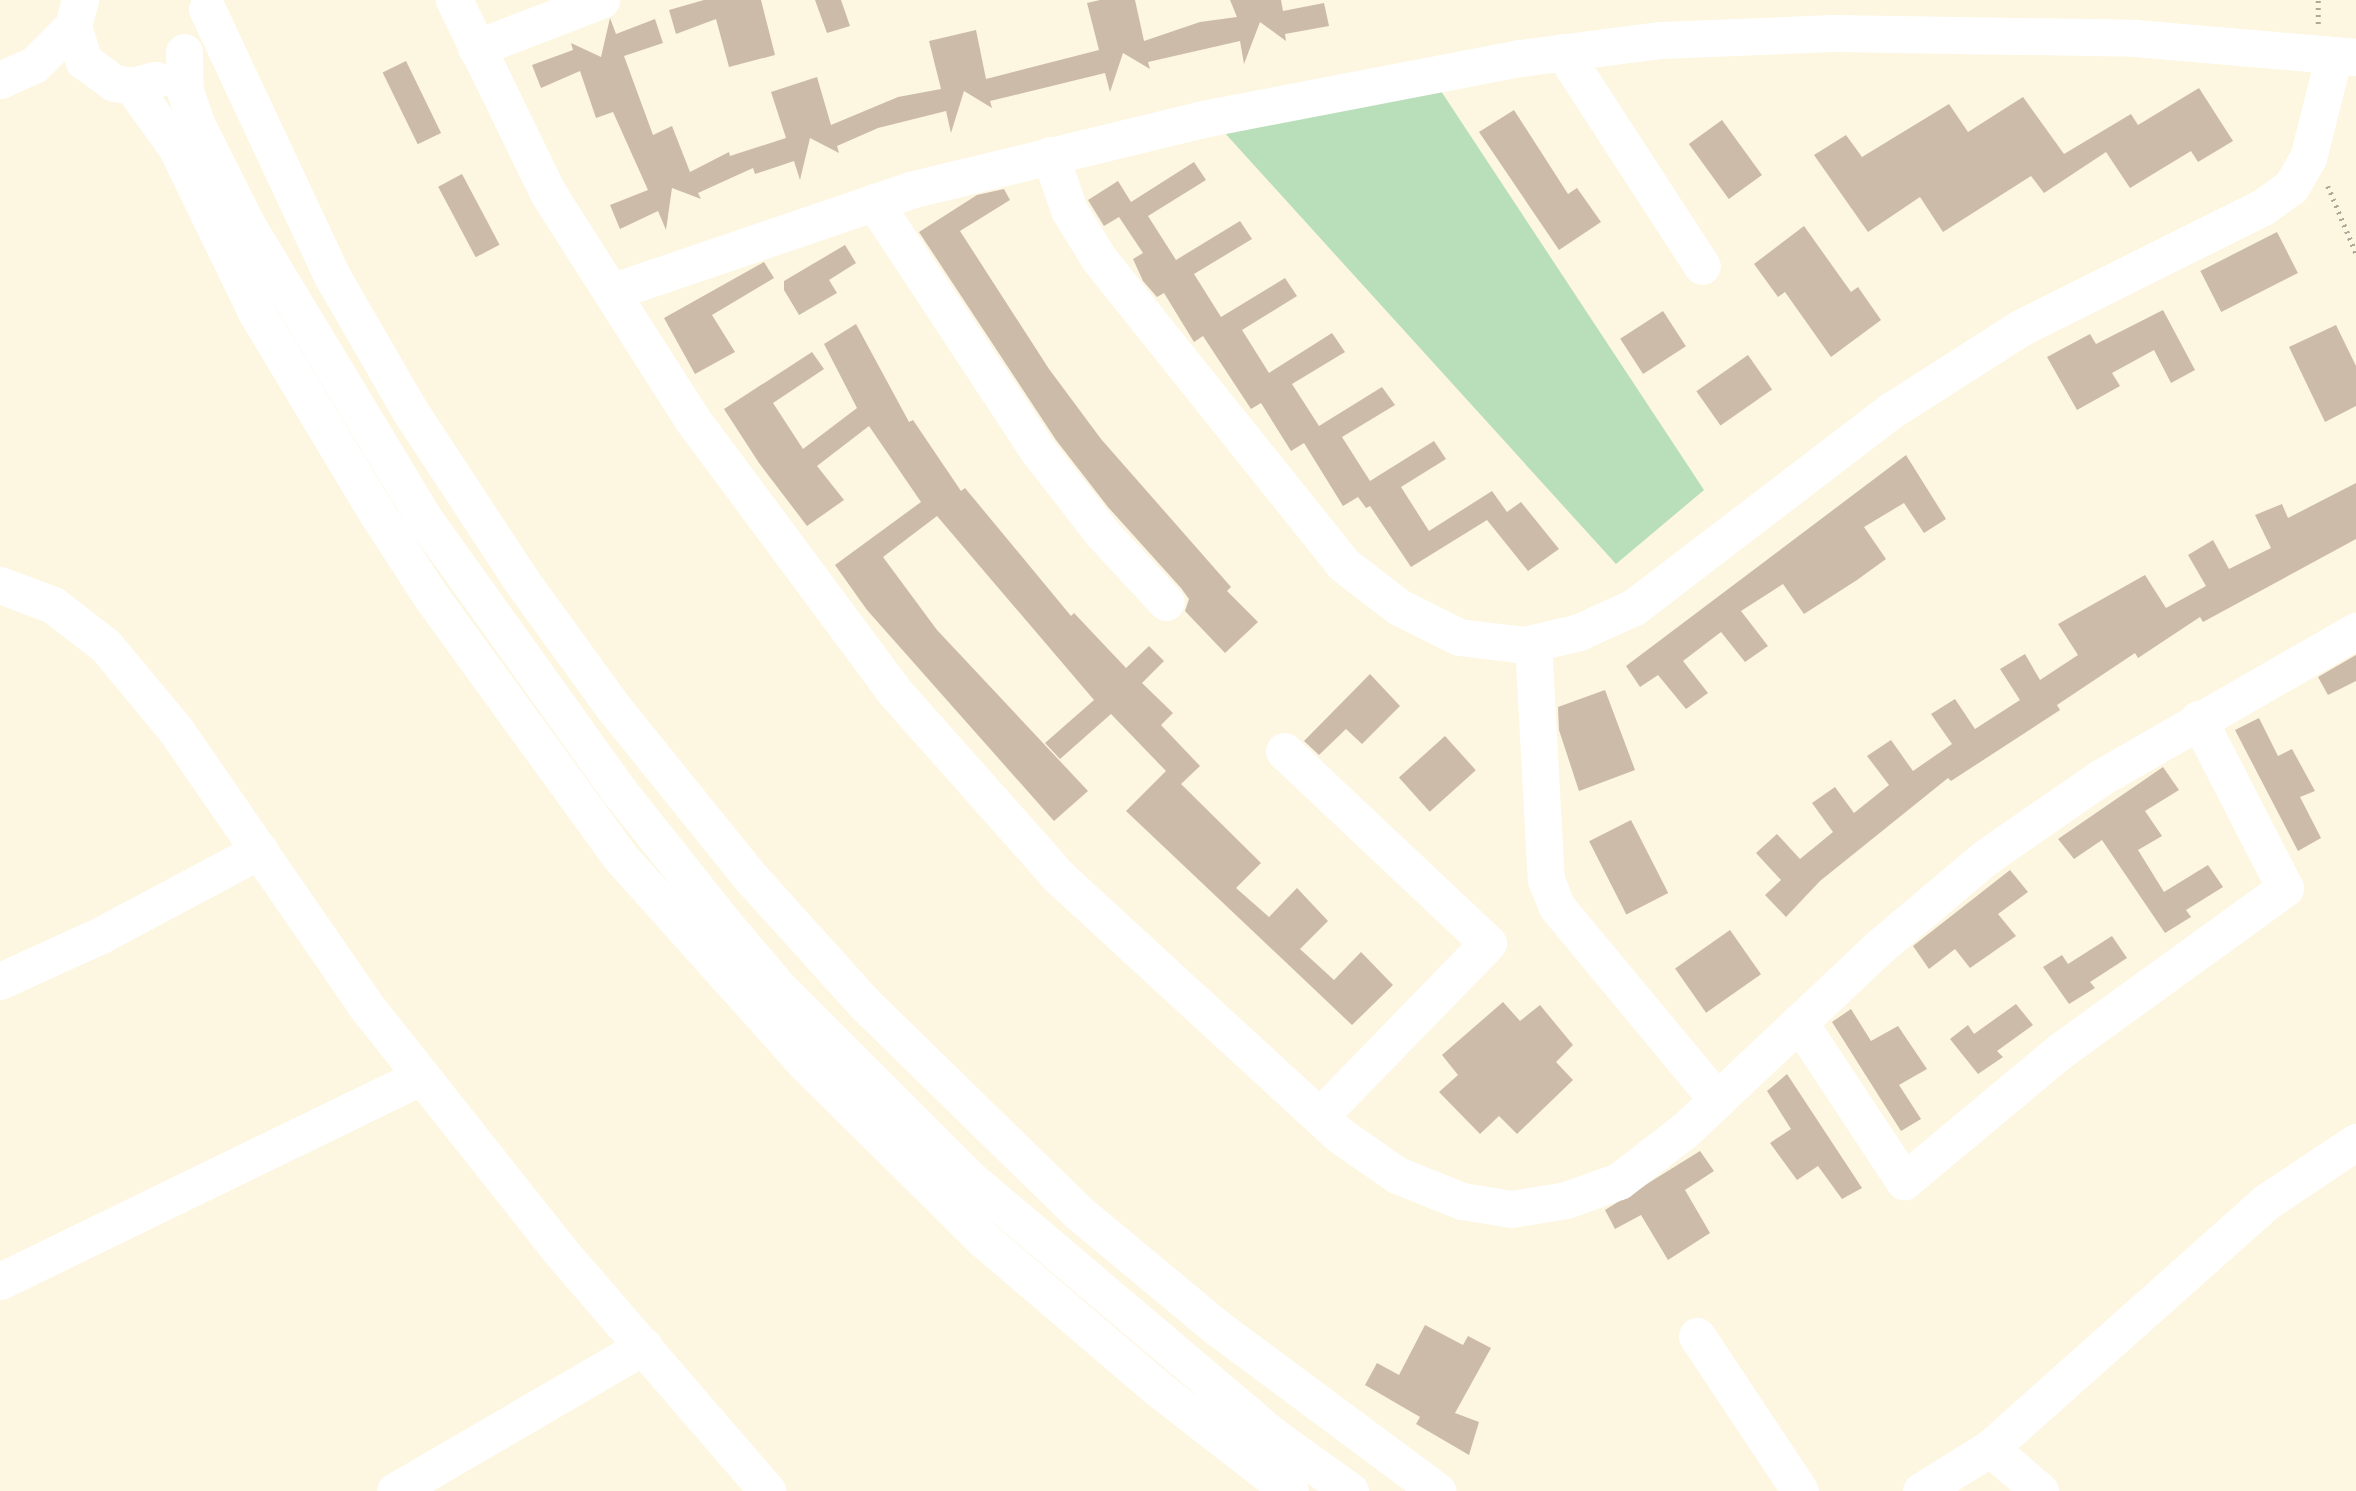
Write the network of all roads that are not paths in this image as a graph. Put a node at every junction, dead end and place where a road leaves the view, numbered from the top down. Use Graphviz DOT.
graph roads {
  1 [pos="454,0"];
  2 [pos="601,0"];
  3 [pos="78,7"];
  4 [pos="196,20"];
  5 [pos="476,48"];
  6 [pos="1563,52"];
  7 [pos="2345,56"];
  8 [pos="34,65"];
  9 [pos="97,74"];
  10 [pos="0,79"];
  11 [pos="132,86"];
  12 [pos="1049,155"];
  13 [pos="874,202"];
  14 [pos="1702,267"];
  15 [pos="614,291"];
  16 [pos="0,585"];
  17 [pos="1166,602"];
  18 [pos="2356,631"];
  19 [pos="1533,643"];
  20 [pos="2198,719"];
  21 [pos="1284,751"];
  22 [pos="260,850"];
  23 [pos="0,981"];
  24 [pos="1799,1022"];
  25 [pos="422,1076"];
  26 [pos="1717,1100"];
  27 [pos="1320,1116"];
  28 [pos="2356,1142"];
  29 [pos="0,1281"];
  30 [pos="1697,1336"];
  31 [pos="644,1346"];
  32 [pos="1990,1448"];
  33 [pos="395,1491"];
  34 [pos="767,1491"];
  35 [pos="1290,1491"];
  36 [pos="1350,1491"];
  37 [pos="1437,1491"];
  38 [pos="1800,1491"];
  39 [pos="1922,1491"];
  40 [pos="2040,1491"];
  1 -- 5 [label="street"];
  2 -- 5 [label="street"];
  3 -- 8 [label="street"];
  3 -- 9 [label="street"];
  4 -- 11 [label="street"];
  4 -- 36 [label="street"];
  4 -- 37 [label="street"];
  5 -- 15 [label="street"];
  6 -- 7 [label="street"];
  6 -- 12 [label="street"];
  6 -- 14 [label="street"];
  7 -- 19 [label="street"];
  8 -- 9 [label="street"];
  8 -- 10 [label="street"];
  9 -- 11 [label="street"];
  11 -- 35 [label="street"];
  12 -- 13 [label="street"];
  12 -- 19 [label="street"];
  13 -- 15 [label="street"];
  13 -- 17 [label="street"];
  15 -- 27 [label="street"];
  16 -- 22 [label="street"];
  18 -- 20 [label="street"];
  19 -- 26 [label="street"];
  20 -- 24 [label="street"];
  20 -- 24 [label="street"];
  21 -- 27 [label="street"];
  22 -- 23 [label="street"];
  22 -- 25 [label="street"];
  24 -- 26 [label="street"];
  25 -- 29 [label="street"];
  25 -- 31 [label="street"];
  26 -- 27 [label="street"];
  28 -- 32 [label="street"];
  30 -- 38 [label="street"];
  31 -- 33 [label="street"];
  31 -- 34 [label="street"];
  32 -- 39 [label="street"];
  32 -- 40 [label="street"];
}
